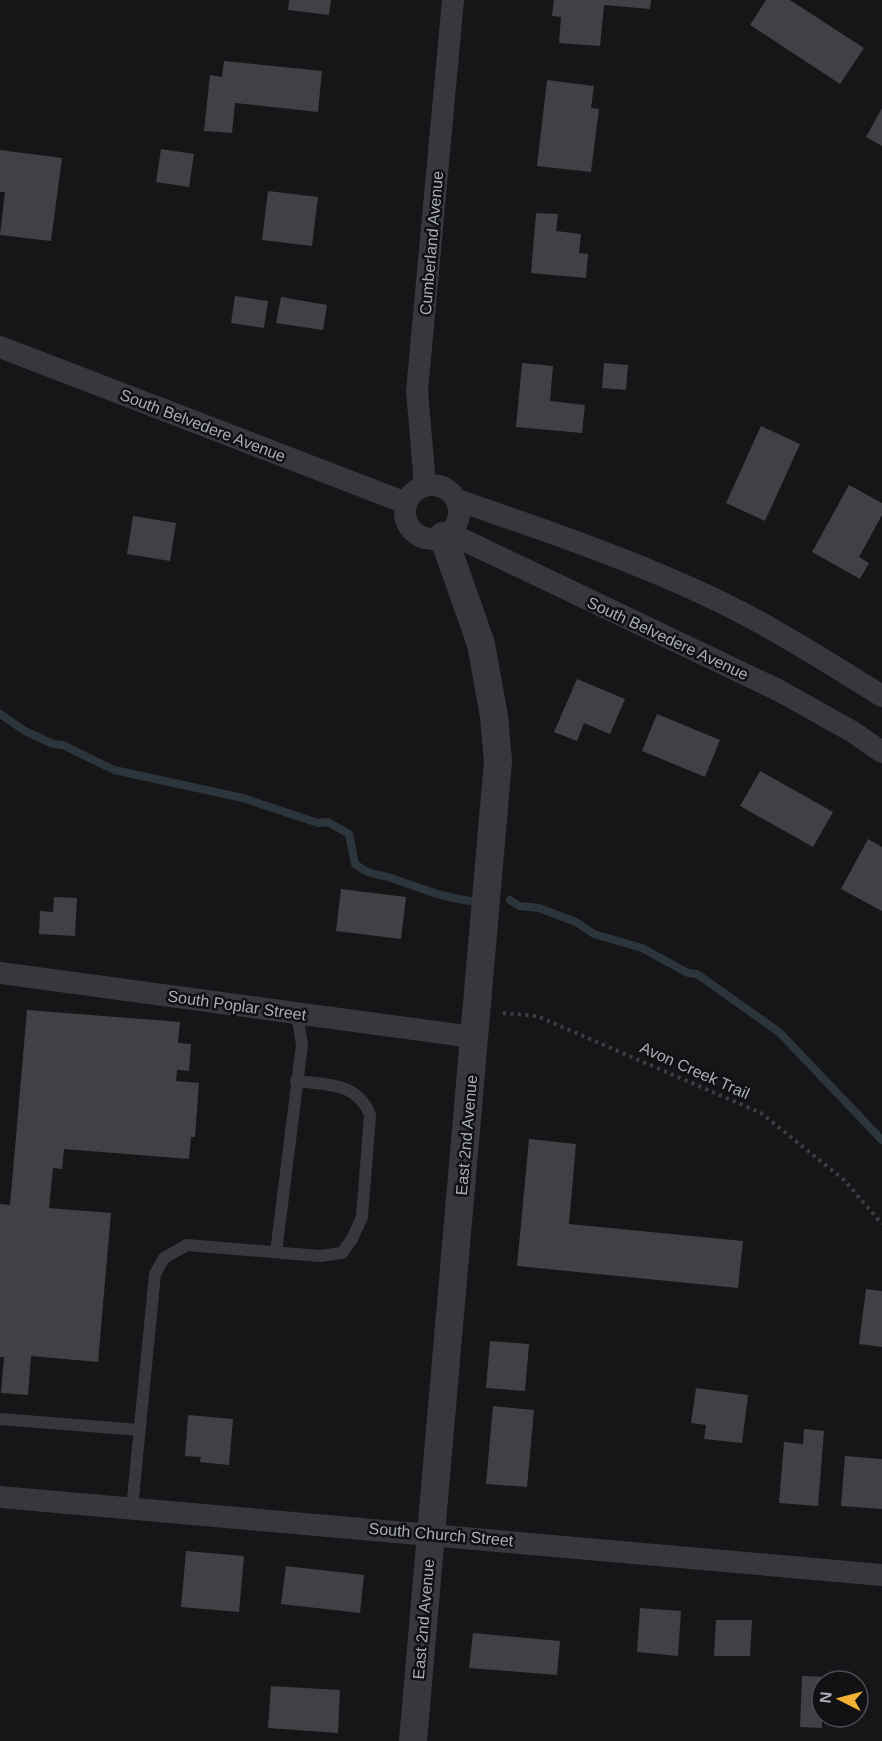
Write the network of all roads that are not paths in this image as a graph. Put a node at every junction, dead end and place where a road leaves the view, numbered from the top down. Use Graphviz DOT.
graph roads {
  1 [pos="453,0"];
  2 [pos="0,347"];
  3 [pos="425,485"];
  4 [pos="457,500"];
  5 [pos="406,503"];
  6 [pos="446,535"];
  7 [pos="882,696"];
  8 [pos="882,752"];
  9 [pos="0,973"];
  10 [pos="297,1014"];
  11 [pos="473,1037"];
  12 [pos="296,1081"];
  13 [pos="276,1252"];
  14 [pos="0,1419"];
  15 [pos="139,1430"];
  16 [pos="0,1497"];
  17 [pos="132,1508"];
  18 [pos="431,1533"];
  19 [pos="882,1575"];
  20 [pos="413,1741"];
  1 -- 3 [label="street, Cumberland Avenue"];
  2 -- 5 [label="street, South Belvedere Avenue"];
  3 -- 4 [label="street"];
  3 -- 5 [label="street"];
  4 -- 6 [label="street"];
  4 -- 7 [label="street"];
  5 -- 6 [label="street"];
  6 -- 8 [label="street, South Belvedere Avenue"];
  6 -- 11 [label="street, East 2nd Avenue"];
  9 -- 10 [label="street, South Poplar Street"];
  10 -- 11 [label="street, South Poplar Street"];
  10 -- 12 [label="lane"];
  11 -- 18 [label="street, East 2nd Avenue"];
  12 -- 13 [label="lane"];
  12 -- 13 [label="lane"];
  13 -- 15 [label="lane"];
  14 -- 15 [label="lane"];
  15 -- 17 [label="lane"];
  16 -- 17 [label="street, South Church Street"];
  17 -- 18 [label="street, South Church Street"];
  18 -- 19 [label="street, South Church Street"];
  18 -- 20 [label="street, East 2nd Avenue"];
}
